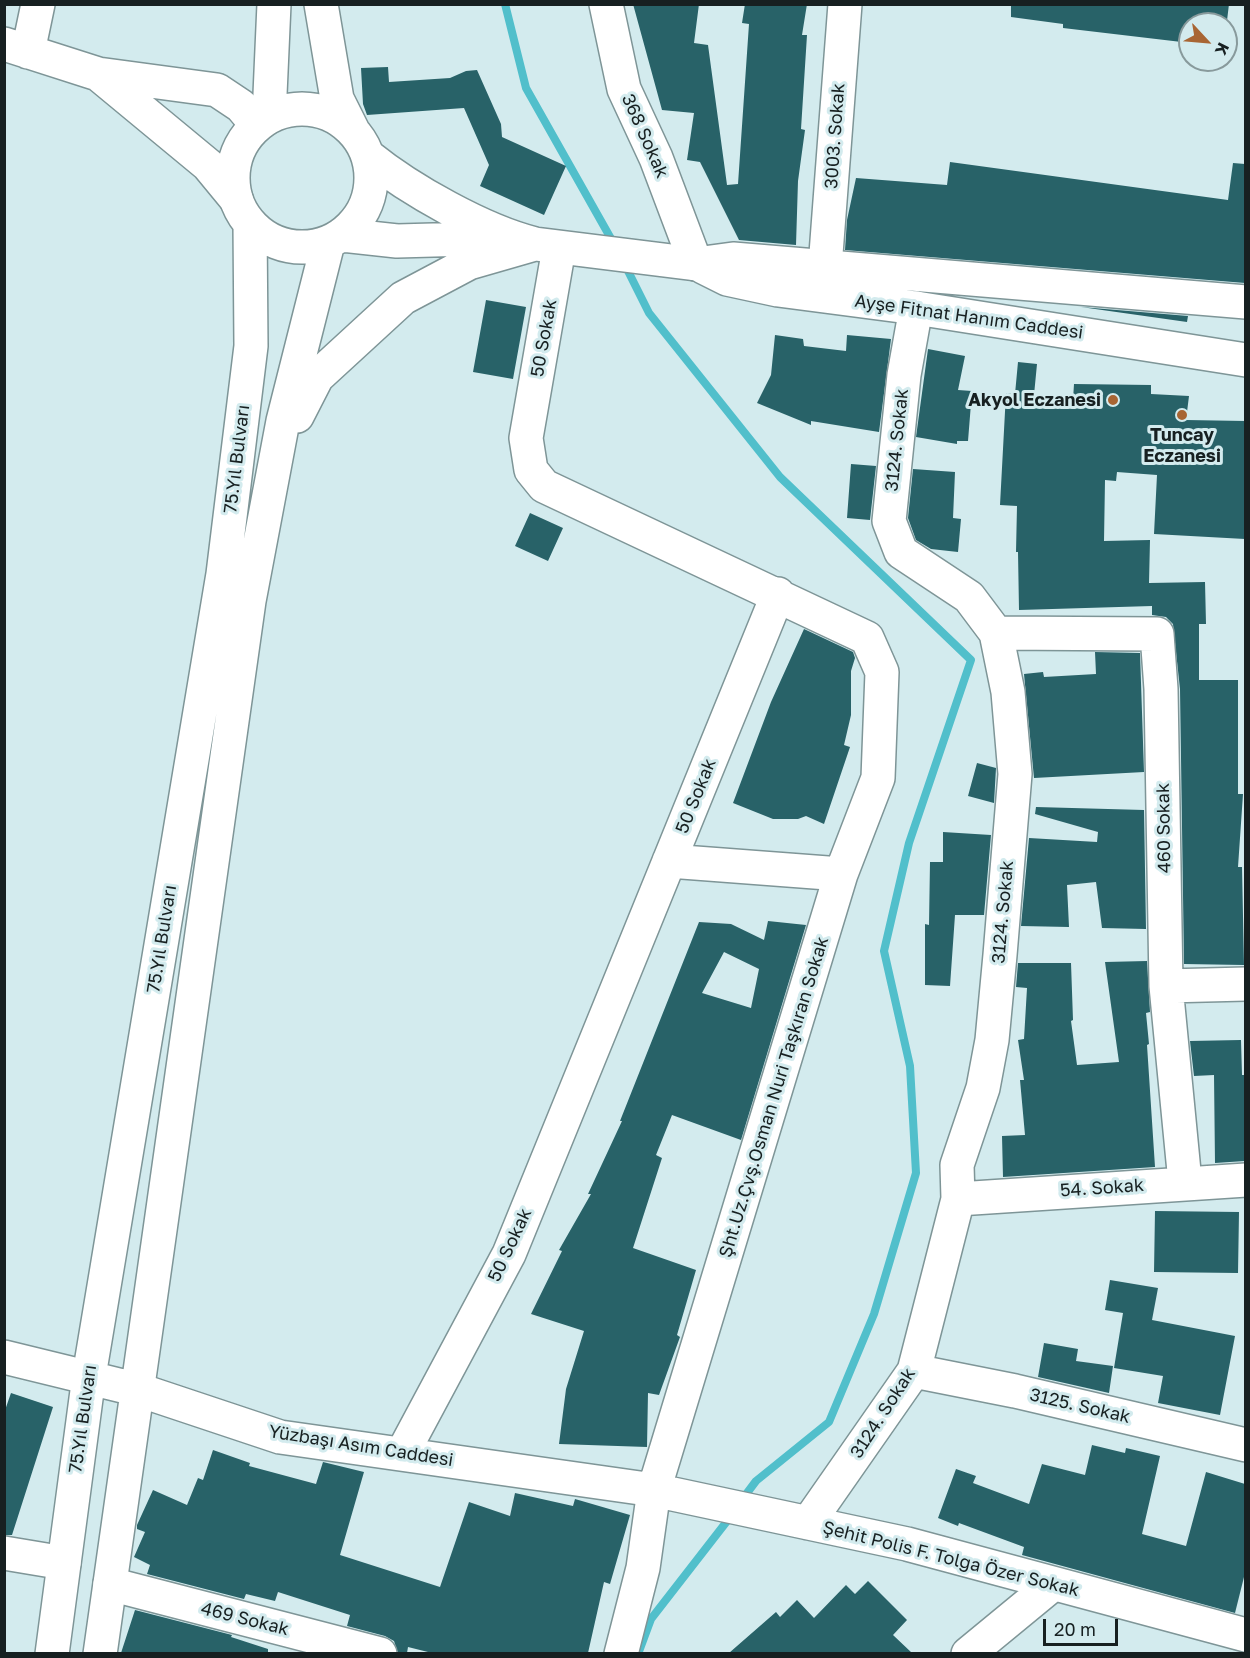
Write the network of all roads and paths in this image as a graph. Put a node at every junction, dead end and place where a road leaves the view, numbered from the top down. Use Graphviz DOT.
graph roads {
  1 [pos="38,4"];
  2 [pos="274,4"];
  3 [pos="321,4"];
  4 [pos="606,4"];
  5 [pos="845,4"];
  6 [pos="16,48"];
  7 [pos="98,74"];
  8 [pos="263,121"];
  9 [pos="361,143"];
  10 [pos="243,211"];
  11 [pos="335,239"];
  12 [pos="535,243"];
  13 [pos="696,264"];
  14 [pos="825,267"];
  15 [pos="1245,303"];
  16 [pos="916,308"];
  17 [pos="1245,360"];
  18 [pos="277,455"];
  19 [pos="778,594"];
  20 [pos="996,633"];
  21 [pos="669,861"];
  22 [pos="841,874"];
  23 [pos="1245,984"];
  24 [pos="1166,986"];
  25 [pos="1245,1180"];
  26 [pos="1185,1182"];
  27 [pos="958,1199"];
  28 [pos="4,1357"];
  29 [pos="914,1371"];
  30 [pos="89,1376"];
  31 [pos="139,1390"];
  32 [pos="1245,1446"];
  33 [pos="402,1454"];
  34 [pos="669,1493"];
  35 [pos="794,1520"];
  36 [pos="4,1553"];
  37 [pos="64,1563"];
  38 [pos="110,1584"];
  39 [pos="1053,1584"];
  40 [pos="1245,1635"];
  41 [pos="983,1648"];
  42 [pos="52,1653"];
  43 [pos="100,1653"];
  44 [pos="380,1653"];
  45 [pos="621,1653"];
  1 -- 6 [label="street"];
  2 -- 8 [label="street"];
  3 -- 9 [label="street"];
  4 -- 13 [label="street, 368 Sokak"];
  5 -- 14 [label="street, 3003. Sokak"];
  6 -- 7 [label="street"];
  7 -- 8 [label="street"];
  7 -- 10 [label="street"];
  8 -- 9 [label="street"];
  8 -- 10 [label="street"];
  9 -- 11 [label="street"];
  9 -- 12 [label="street, Ayşe Fitnat Hanım Caddesi"];
  10 -- 11 [label="street"];
  10 -- 30 [label="street, 75.Yıl Bulvarı"];
  11 -- 12 [label="street, Ayşe Fitnat Hanım Caddesi"];
  11 -- 18 [label="street, 75.Yıl Bulvarı"];
  12 -- 13 [label="street, Ayşe Fitnat Hanım Caddesi"];
  12 -- 18 [label="street"];
  12 -- 19 [label="street, 50 Sokak"];
  13 -- 14 [label="street, Ayşe Fitnat Hanım Caddesi"];
  13 -- 16 [label="street, Ayşe Fitnat Hanım Caddesi"];
  14 -- 15 [label="street, Ayşe Fitnat Hanım Caddesi"];
  16 -- 17 [label="street, Ayşe Fitnat Hanım Caddesi"];
  16 -- 20 [label="street, 3124. Sokak"];
  18 -- 31 [label="street, 75.Yıl Bulvarı"];
  19 -- 21 [label="street, 50 Sokak"];
  19 -- 22 [label="street, Şht.Uz.Çvş.Osman Nuri Taşkıran Sokak"];
  20 -- 24 [label="street, 460 Sokak"];
  20 -- 27 [label="street, 3124. Sokak"];
  21 -- 22 [label="street"];
  21 -- 33 [label="street, 50 Sokak"];
  22 -- 34 [label="street, Şht.Uz.Çvş.Osman Nuri Taşkıran Sokak"];
  23 -- 24 [label="street"];
  24 -- 26 [label="street, 460 Sokak"];
  25 -- 26 [label="street, 54. Sokak"];
  26 -- 27 [label="street, 54. Sokak"];
  27 -- 29 [label="street, 3124. Sokak"];
  28 -- 30 [label="street, Yüzbaşı Asım Caddesi"];
  29 -- 32 [label="street, 3125. Sokak"];
  29 -- 35 [label="street, 3124. Sokak"];
  30 -- 31 [label="street, Yüzbaşı Asım Caddesi"];
  30 -- 37 [label="street, 75.Yıl Bulvarı"];
  31 -- 33 [label="street, Yüzbaşı Asım Caddesi"];
  31 -- 38 [label="street, 75.Yıl Bulvarı"];
  33 -- 34 [label="street, Yüzbaşı Asım Caddesi"];
  34 -- 35 [label="street, Şehit Polis F. Tolga Özer Sokak"];
  34 -- 45 [label="street, Şht.Uz.Çvş.Osman Nuri Taşkıran Sokak"];
  35 -- 39 [label="street, Şehit Polis F. Tolga Özer Sokak"];
  36 -- 37 [label="street"];
  37 -- 42 [label="street, 75.Yıl Bulvarı"];
  38 -- 43 [label="street, 75.Yıl Bulvarı"];
  38 -- 44 [label="street, 469 Sokak"];
  39 -- 40 [label="street, Şehit Polis F. Tolga Özer Sokak"];
  39 -- 41 [label="street"];
}
